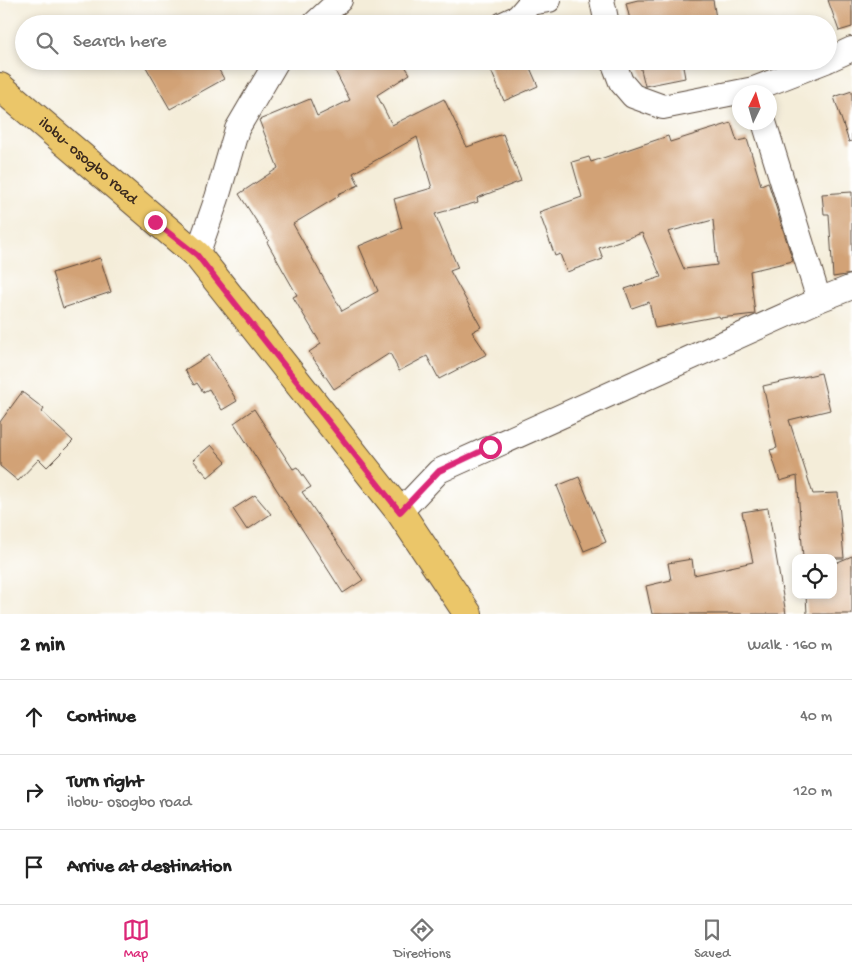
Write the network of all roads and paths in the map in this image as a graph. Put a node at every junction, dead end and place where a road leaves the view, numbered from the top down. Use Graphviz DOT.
graph roads {
  1 [pos="340,0"];
  2 [pos="549,0"];
  3 [pos="602,0"];
  4 [pos="324,15"];
  5 [pos="520,15"];
  6 [pos="605,15"];
  7 [pos="852,49"];
  8 [pos="837,56"];
  9 [pos="272,70"];
  10 [pos="616,70"];
  11 [pos="805,70"];
  12 [pos="769,85"];
  13 [pos="0,87"];
  14 [pos="732,95"];
  15 [pos="766,130"];
  16 [pos="197,255"];
  17 [pos="852,287"];
  18 [pos="819,300"];
  19 [pos="400,512"];
  20 [pos="468,614"];
  1 -- 4 [label="street"];
  2 -- 5 [label="street"];
  3 -- 6 [label="street"];
  7 -- 8 [label="street"];
  9 -- 16 [label="street"];
  10 -- 14 [label="street"];
  11 -- 12 [label="street"];
  13 -- 16 [label="main road, ilobu- osogbo road"];
  15 -- 18 [label="street"];
  16 -- 19 [label="main road, ilobu- osogbo road"];
  17 -- 18 [label="street"];
  18 -- 19 [label="street"];
  19 -- 20 [label="main road, ilobu- osogbo road"];
}
